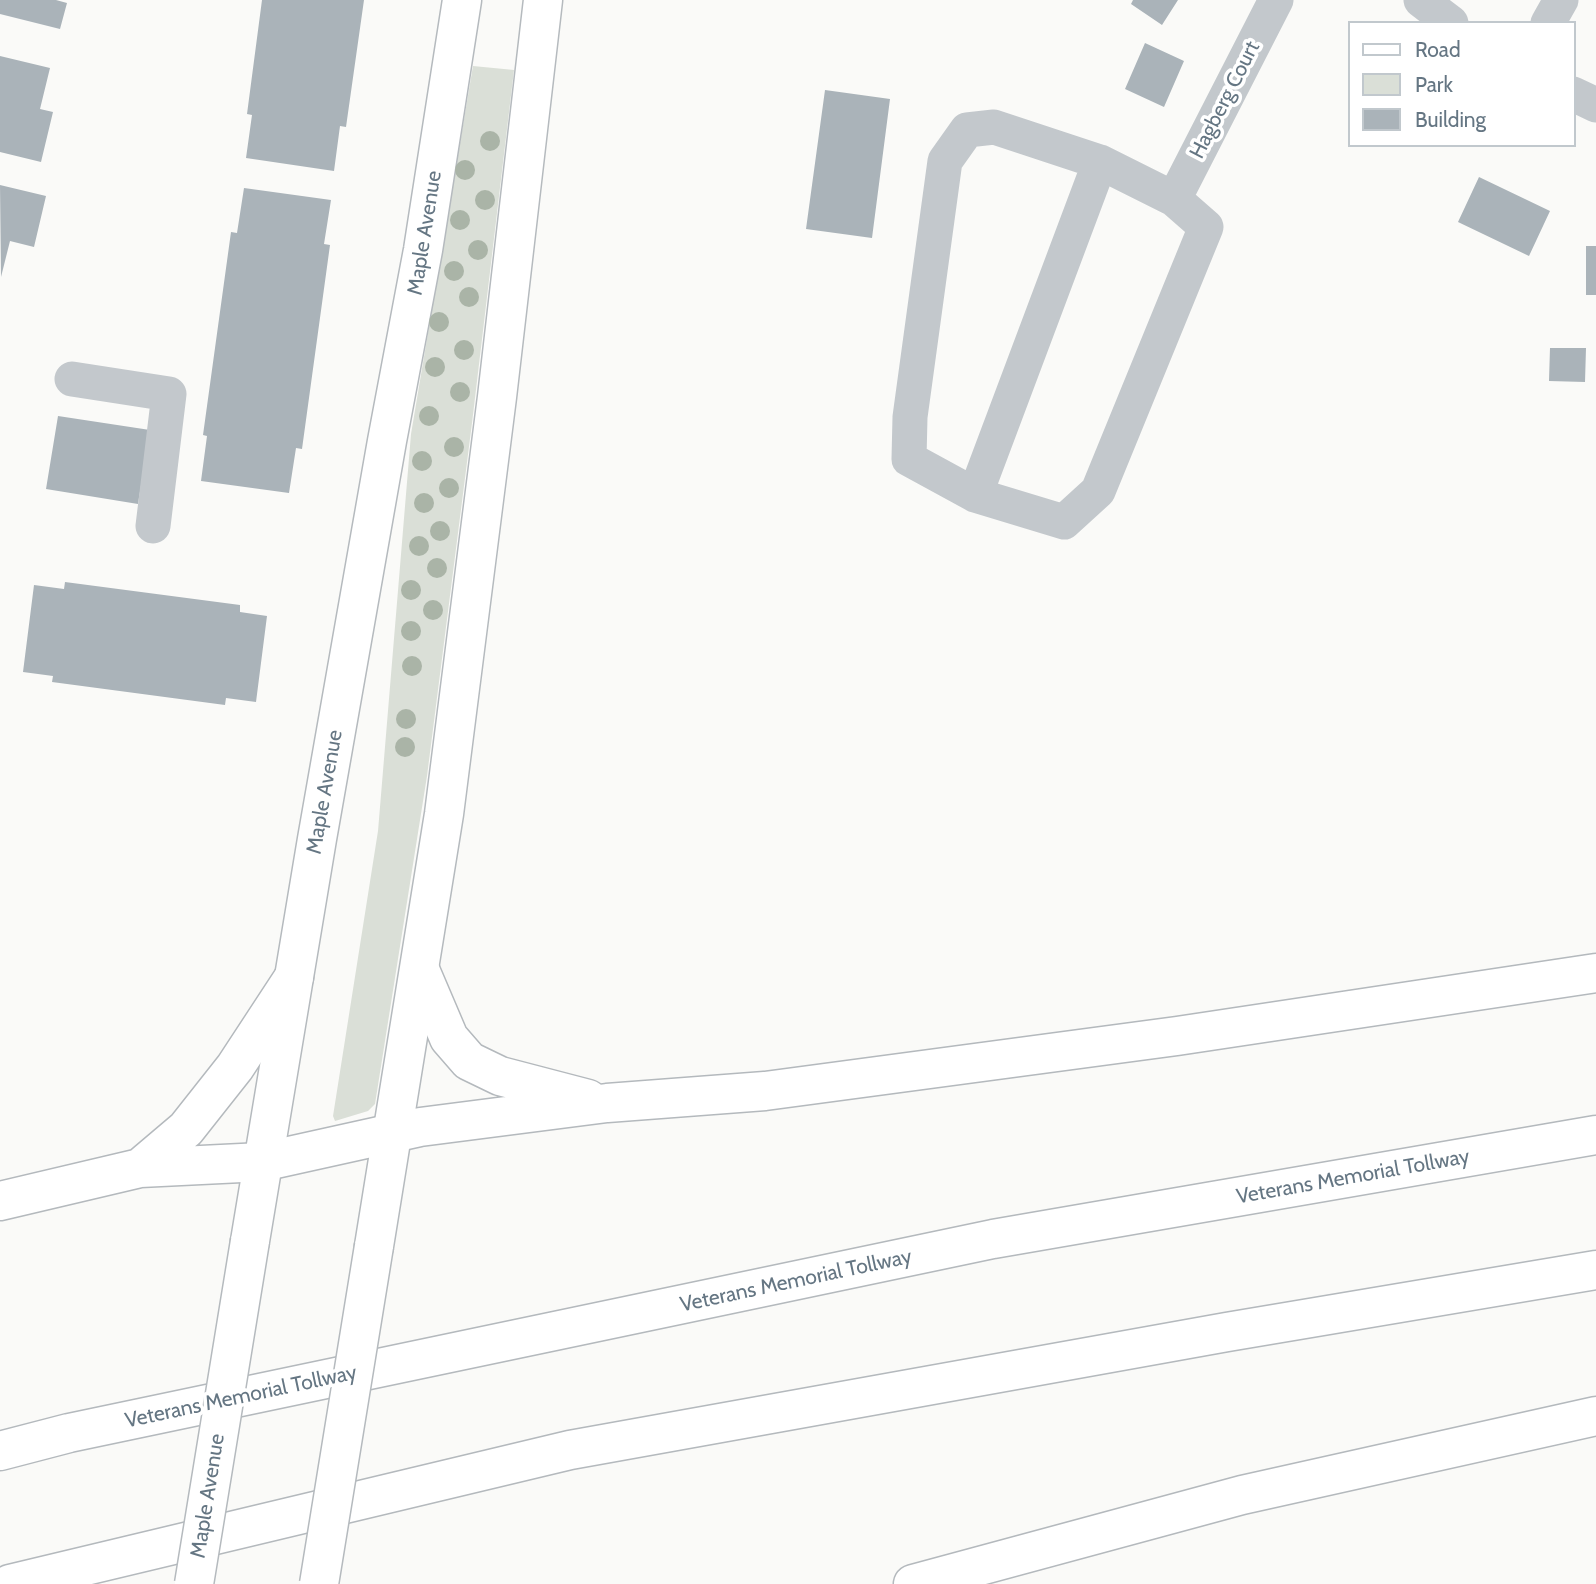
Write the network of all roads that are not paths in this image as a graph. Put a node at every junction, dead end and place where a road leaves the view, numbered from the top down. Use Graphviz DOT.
graph roads {
  1 [pos="461,0"];
  2 [pos="542,0"];
  3 [pos="1276,0"];
  4 [pos="1421,0"];
  5 [pos="1561,0"];
  6 [pos="1448,21"];
  7 [pos="1549,21"];
  8 [pos="1575,95"];
  9 [pos="1596,105"];
  10 [pos="1100,162"];
  11 [pos="1174,199"];
  12 [pos="72,379"];
  13 [pos="975,495"];
  14 [pos="153,526"];
  15 [pos="420,970"];
  16 [pos="1596,973"];
  17 [pos="294,977"];
  18 [pos="607,1104"];
  19 [pos="391,1135"];
  20 [pos="1596,1135"];
  21 [pos="262,1162"];
  22 [pos="140,1168"];
  23 [pos="0,1201"];
  24 [pos="1596,1270"];
  25 [pos="1596,1416"];
  26 [pos="0,1451"];
  27 [pos="10,1584"];
  28 [pos="194,1584"];
  29 [pos="319,1584"];
  30 [pos="913,1584"];
  1 -- 17 [label="main road, Maple Avenue"];
  2 -- 15 [label="main road"];
  3 -- 11 [label="street, Hagberg Court"];
  4 -- 6 [label="street"];
  5 -- 7 [label="street"];
  8 -- 9 [label="street"];
  10 -- 11 [label="street"];
  10 -- 13 [label="street"];
  10 -- 13 [label="street"];
  11 -- 13 [label="street"];
  12 -- 14 [label="street"];
  15 -- 18 [label="main road"];
  15 -- 19 [label="main road"];
  16 -- 18 [label="main road"];
  17 -- 21 [label="main road, Maple Avenue"];
  17 -- 22 [label="main road"];
  18 -- 19 [label="main road"];
  19 -- 21 [label="main road"];
  19 -- 29 [label="main road, bridge"];
  20 -- 26 [label="main road, Veterans Memorial Tollway"];
  21 -- 22 [label="main road"];
  21 -- 28 [label="main road, Maple Avenue, bridge"];
  22 -- 23 [label="main road"];
  24 -- 27 [label="main road"];
  25 -- 30 [label="main road"];
}
